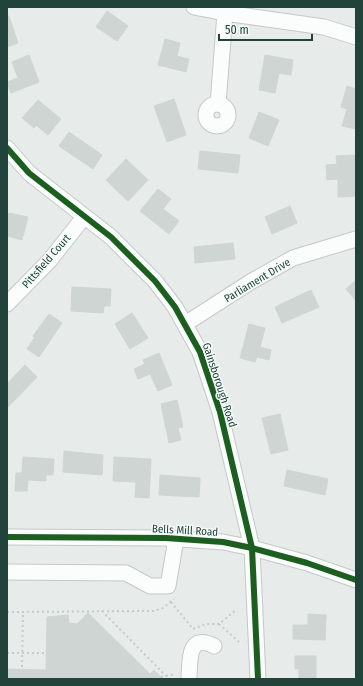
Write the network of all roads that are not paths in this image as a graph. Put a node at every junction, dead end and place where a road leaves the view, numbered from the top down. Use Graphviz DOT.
graph roads {
  1 [pos="194,7"];
  2 [pos="225,13"];
  3 [pos="356,37"];
  4 [pos="218,104"];
  5 [pos="7,148"];
  6 [pos="84,216"];
  7 [pos="356,239"];
  8 [pos="7,304"];
  9 [pos="185,324"];
  10 [pos="7,537"];
  11 [pos="176,539"];
  12 [pos="252,548"];
  13 [pos="7,572"];
  14 [pos="356,580"];
  15 [pos="214,646"];
  16 [pos="185,676"];
  17 [pos="258,679"];
  1 -- 2 [label="street"];
  2 -- 3 [label="street"];
  2 -- 4 [label="street"];
  5 -- 6 [label="street, Gainsborough Road"];
  6 -- 8 [label="street, Pittsfield Court"];
  6 -- 9 [label="street, Gainsborough Road"];
  7 -- 9 [label="street, Parliament Drive"];
  9 -- 12 [label="street, Gainsborough Road"];
  10 -- 11 [label="street, Bells Mill Road"];
  11 -- 12 [label="street, Bells Mill Road"];
  11 -- 13 [label="street"];
  12 -- 14 [label="street, Bells Mill Road"];
  12 -- 17 [label="street, Gainsborough Road"];
  15 -- 16 [label="street"];
}
